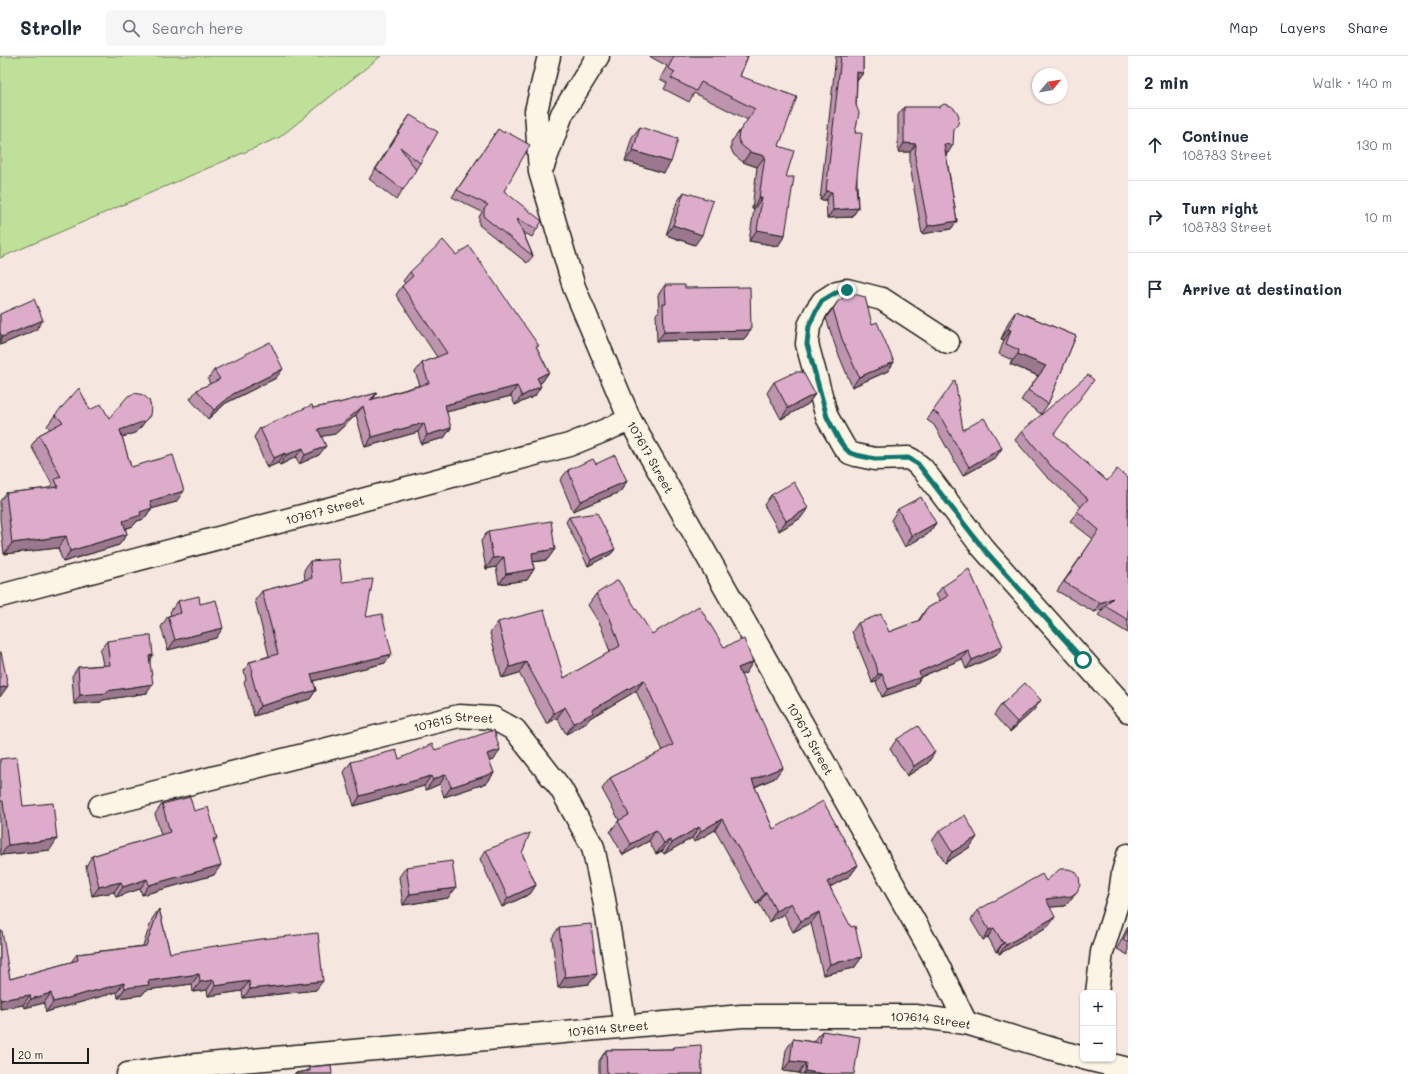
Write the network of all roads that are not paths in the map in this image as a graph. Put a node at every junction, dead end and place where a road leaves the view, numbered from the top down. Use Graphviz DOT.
graph roads {
  1 [pos="549,56"];
  2 [pos="598,56"];
  3 [pos="540,172"];
  4 [pos="948,342"];
  5 [pos="630,420"];
  6 [pos="0,596"];
  7 [pos="1128,711"];
  8 [pos="100,806"];
  9 [pos="1128,855"];
  10 [pos="1097,990"];
  11 [pos="966,1023"];
  12 [pos="625,1025"];
  13 [pos="1080,1058"];
  14 [pos="1093,1062"];
  15 [pos="1128,1069"];
  16 [pos="128,1074"];
  1 -- 3 [label="street"];
  2 -- 3 [label="street"];
  3 -- 5 [label="street"];
  4 -- 7 [label="street"];
  5 -- 6 [label="street, 107617 Street"];
  5 -- 11 [label="street, 107617 Street"];
  8 -- 12 [label="street, 107615 Street"];
  9 -- 10 [label="street"];
  11 -- 12 [label="street, 107614 Street"];
  11 -- 13 [label="street, 107614 Street"];
  12 -- 16 [label="street, 107614 Street"];
  14 -- 15 [label="street, 107614 Street"];
}
